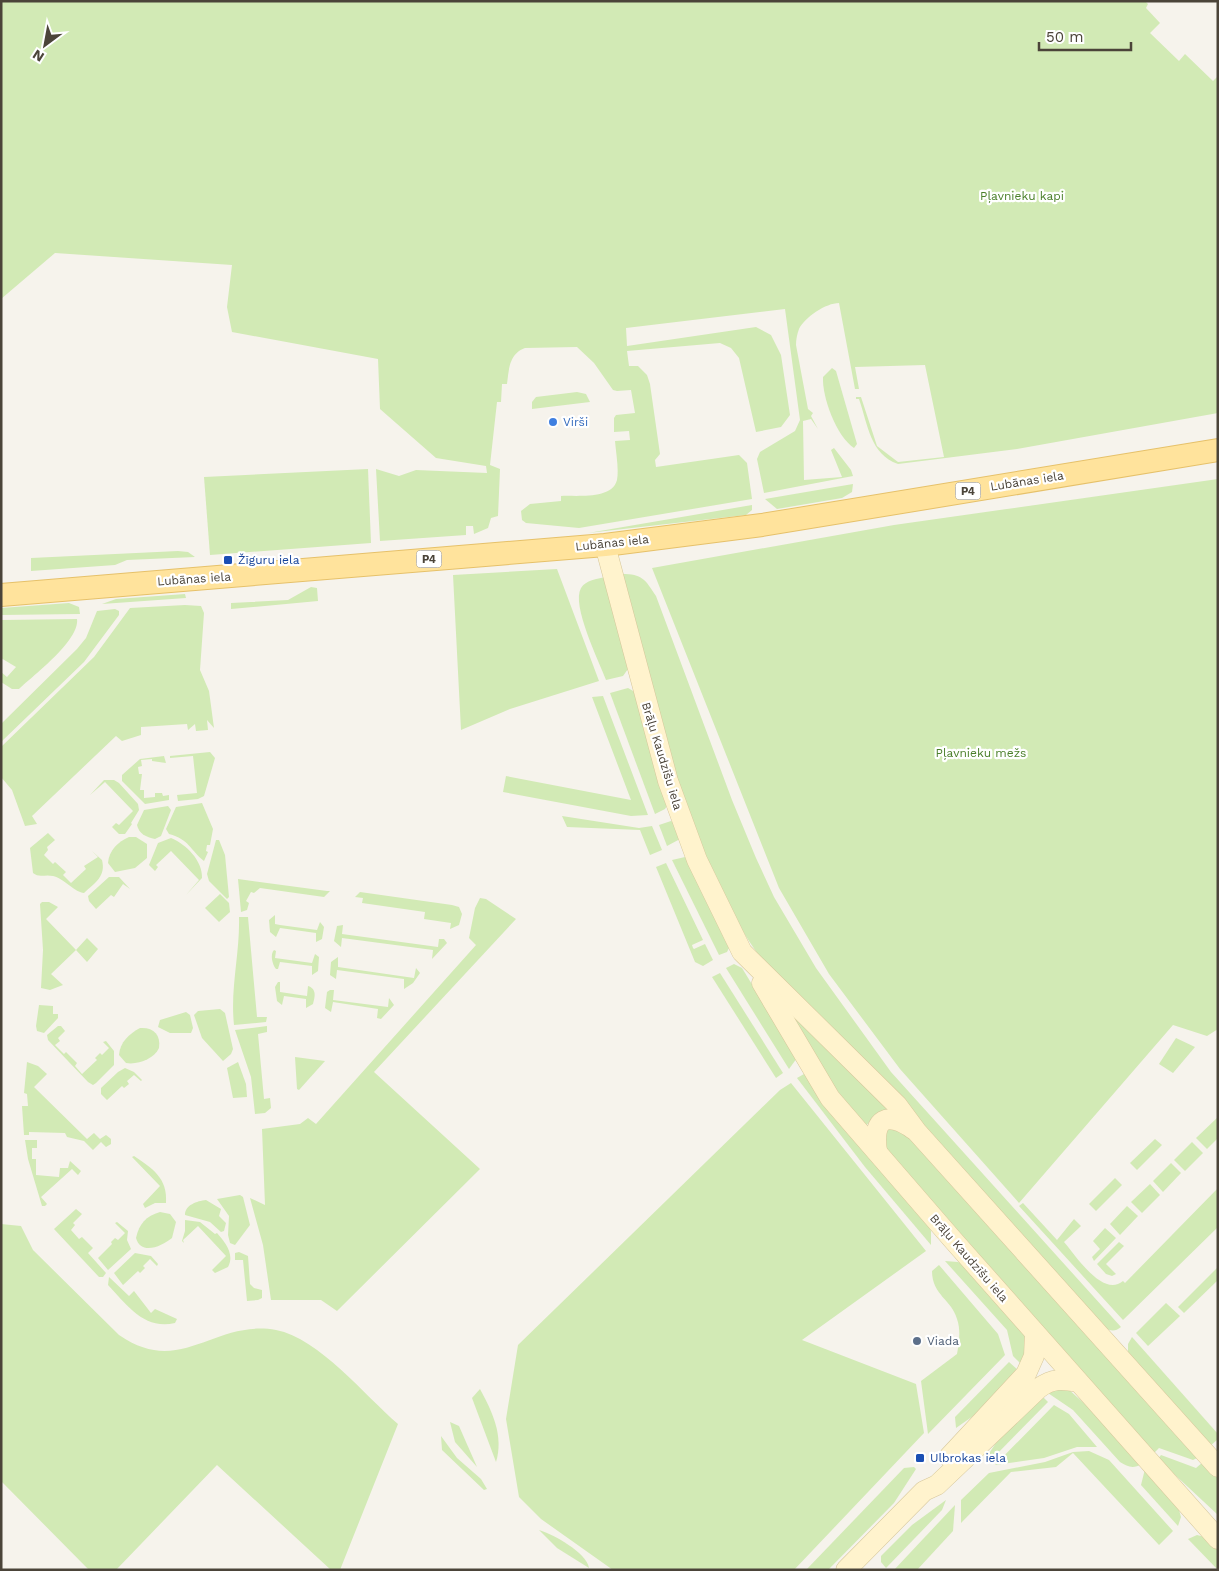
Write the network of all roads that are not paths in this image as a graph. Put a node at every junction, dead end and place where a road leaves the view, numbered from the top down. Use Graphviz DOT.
graph roads {
  1 [pos="1218,450"];
  2 [pos="605,545"];
  3 [pos="1,595"];
  4 [pos="746,957"];
  5 [pos="917,1132"];
  6 [pos="877,1151"];
  7 [pos="1036,1334"];
  8 [pos="1078,1382"];
  9 [pos="1218,1467"];
  10 [pos="1174,1490"];
  11 [pos="924,1491"];
  12 [pos="1218,1522"];
  13 [pos="1218,1539"];
  14 [pos="846,1570"];
  1 -- 2 [label="main road, Lubānas iela / P4"];
  2 -- 3 [label="main road, Lubānas iela / P4"];
  2 -- 4 [label="street, Brāļu Kaudzīšu iela"];
  4 -- 5 [label="street, Brāļu Kaudzīšu iela"];
  4 -- 6 [label="street, Brāļu Kaudzīšu iela"];
  5 -- 6 [label="street"];
  5 -- 9 [label="street, Brāļu Kaudzīšu iela"];
  6 -- 7 [label="street, Brāļu Kaudzīšu iela"];
  7 -- 8 [label="street, Brāļu Kaudzīšu iela"];
  7 -- 11 [label="street"];
  8 -- 10 [label="street, Brāļu Kaudzīšu iela"];
  8 -- 11 [label="street"];
  10 -- 12 [label="street"];
  10 -- 13 [label="street, Brāļu Kaudzīšu iela"];
  11 -- 14 [label="street"];
}
